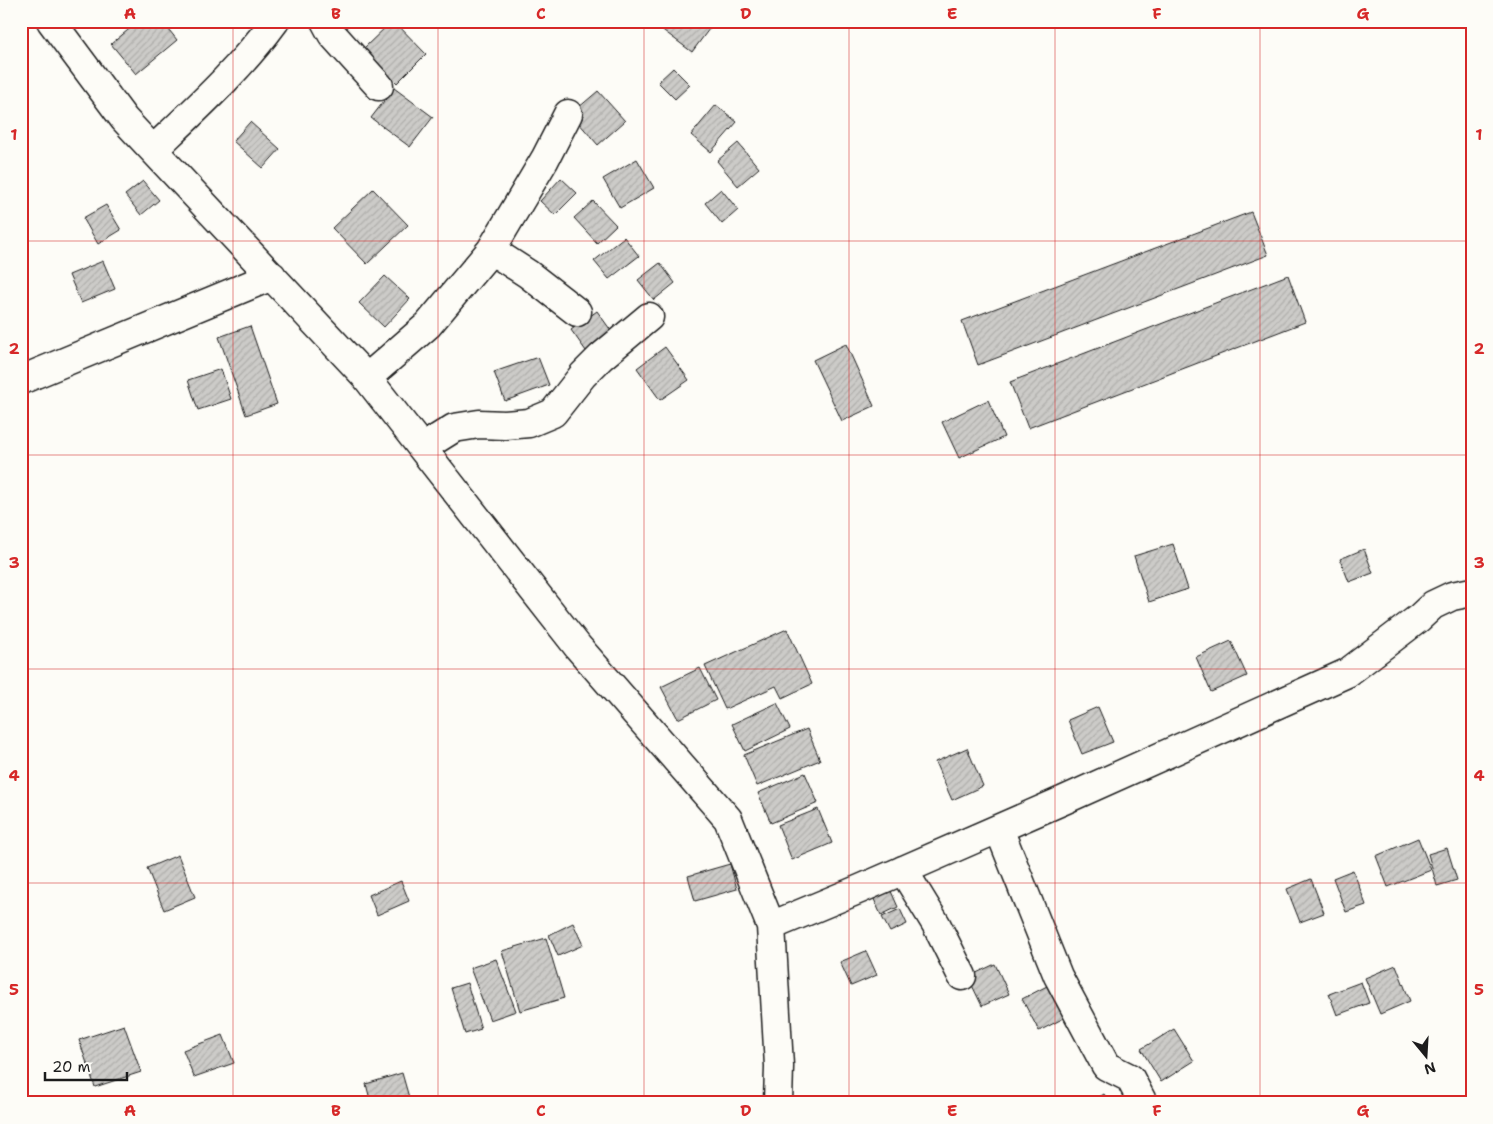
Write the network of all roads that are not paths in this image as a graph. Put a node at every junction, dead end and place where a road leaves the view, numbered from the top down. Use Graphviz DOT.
graph roads {
  1 [pos="51,21"];
  2 [pos="275,21"];
  3 [pos="324,21"];
  4 [pos="379,86"];
  5 [pos="568,114"];
  6 [pos="153,150"];
  7 [pos="492,250"];
  8 [pos="272,276"];
  9 [pos="577,312"];
  10 [pos="649,317"];
  11 [pos="367,378"];
  12 [pos="21,380"];
  13 [pos="422,448"];
  14 [pos="1472,592"];
  15 [pos="999,829"];
  16 [pos="903,870"];
  17 [pos="771,926"];
  18 [pos="962,976"];
  19 [pos="778,1103"];
  20 [pos="1143,1103"];
  1 -- 6 [label="street"];
  2 -- 6 [label="street"];
  3 -- 4 [label="street"];
  5 -- 7 [label="street"];
  6 -- 8 [label="street"];
  7 -- 9 [label="street"];
  7 -- 11 [label="street"];
  8 -- 11 [label="street"];
  8 -- 12 [label="street"];
  10 -- 13 [label="street"];
  11 -- 13 [label="street"];
  13 -- 17 [label="street"];
  14 -- 15 [label="street"];
  15 -- 16 [label="street"];
  15 -- 20 [label="street"];
  16 -- 17 [label="street"];
  16 -- 18 [label="street"];
  17 -- 19 [label="street"];
}
